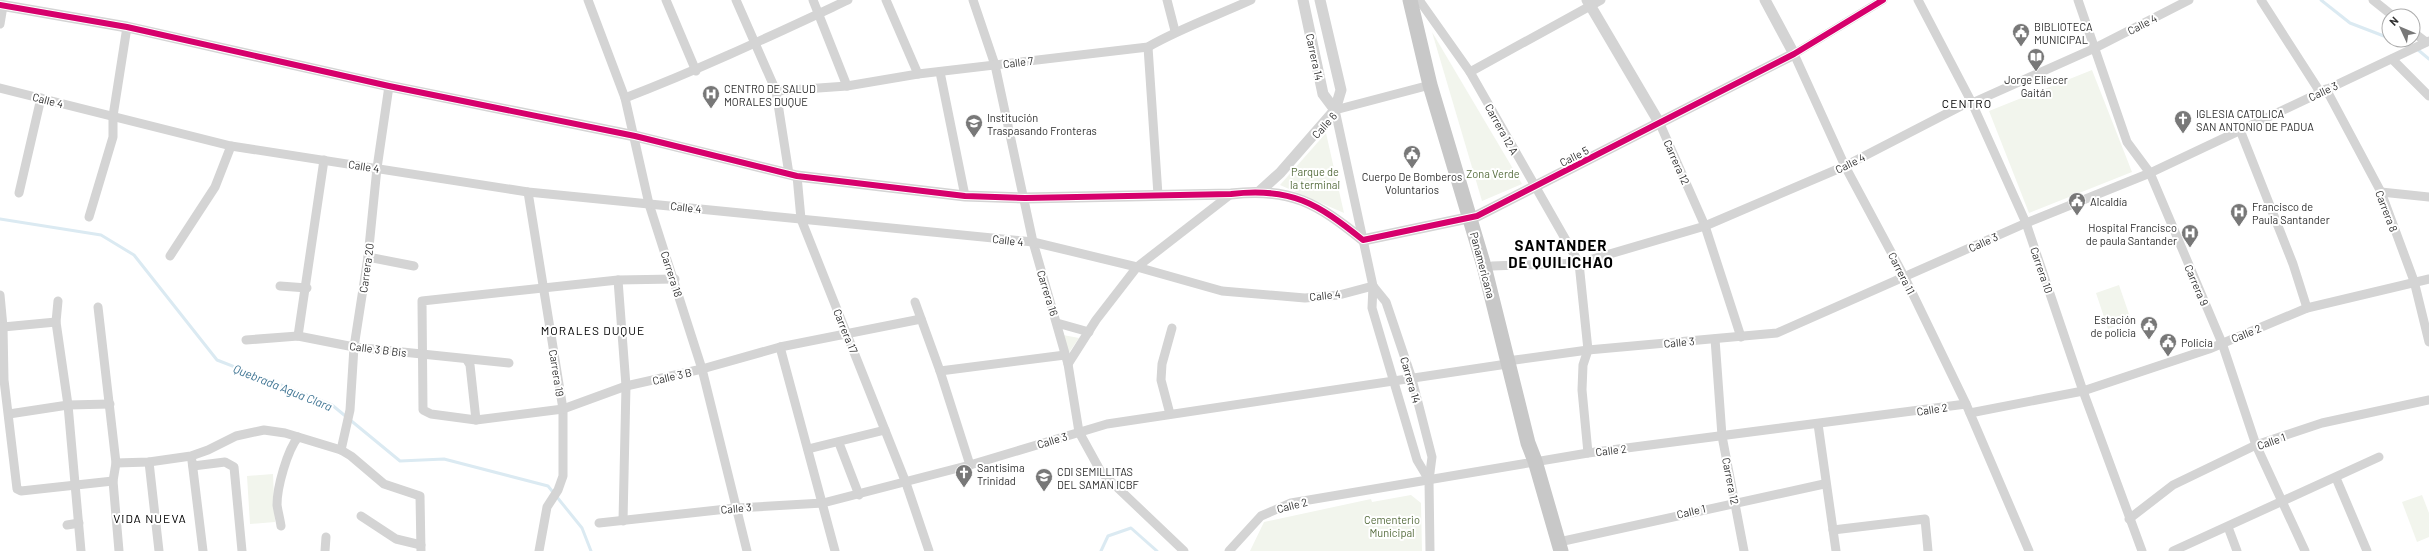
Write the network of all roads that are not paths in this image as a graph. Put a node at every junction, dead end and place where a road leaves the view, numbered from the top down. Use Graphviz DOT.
graph roads {
  1 [pos="588,0"];
  2 [pos="666,0"];
  3 [pos="736,0"];
  4 [pos="813,0"];
  5 [pos="848,0"];
  6 [pos="886,0"];
  7 [pos="973,0"];
  8 [pos="1167,0"];
  9 [pos="1251,0"];
  10 [pos="1303,0"];
  11 [pos="1320,0"];
  12 [pos="1410,0"];
  13 [pos="1418,0"];
  14 [pos="1601,0"];
  15 [pos="1764,0"];
  16 [pos="1883,0"];
  17 [pos="1918,0"];
  18 [pos="2078,0"];
  19 [pos="2189,0"];
  20 [pos="2261,0"];
  21 [pos="2373,0"];
  22 [pos="1589,3"];
  23 [pos="2,6"];
  24 [pos="2383,8"];
  25 [pos="818,14"];
  26 [pos="0,24"];
  27 [pos="127,27"];
  28 [pos="1175,31"];
  29 [pos="754,42"];
  30 [pos="2425,43"];
  31 [pos="1148,47"];
  32 [pos="2095,48"];
  33 [pos="1794,54"];
  34 [pos="2396,57"];
  35 [pos="995,65"];
  36 [pos="696,71"];
  37 [pos="940,72"];
  38 [pos="1470,72"];
  39 [pos="918,74"];
  40 [pos="390,86"];
  41 [pos="847,86"];
  42 [pos="1430,86"];
  43 [pos="0,88"];
  44 [pos="2323,90"];
  45 [pos="776,91"];
  46 [pos="2429,96"];
  47 [pos="41,98"];
  48 [pos="625,98"];
  49 [pos="1972,103"];
  50 [pos="1335,110"];
  51 [pos="113,116"];
  52 [pos="1660,124"];
  53 [pos="2240,130"];
  54 [pos="635,136"];
  55 [pos="231,146"];
  56 [pos="324,160"];
  57 [pos="1845,166"];
  58 [pos="377,168"];
  59 [pos="2150,173"];
  60 [pos="793,175"];
  61 [pos="1534,188"];
  62 [pos="1260,191"];
  63 [pos="528,192"];
  64 [pos="2381,192"];
  65 [pos="19,193"];
  66 [pos="1231,194"];
  67 [pos="1158,195"];
  68 [pos="965,196"];
  69 [pos="1025,198"];
  70 [pos="2429,198"];
  71 [pos="649,204"];
  72 [pos="89,217"];
  73 [pos="1474,217"];
  74 [pos="801,219"];
  75 [pos="2026,223"];
  76 [pos="1705,226"];
  77 [pos="1363,240"];
  78 [pos="1033,242"];
  79 [pos="170,256"];
  80 [pos="368,257"];
  81 [pos="1579,263"];
  82 [pos="414,266"];
  83 [pos="1492,266"];
  84 [pos="1137,267"];
  85 [pos="1905,278"];
  86 [pos="675,279"];
  87 [pos="2429,279"];
  88 [pos="618,280"];
  89 [pos="2414,281"];
  90 [pos="280,286"];
  91 [pos="1373,286"];
  92 [pos="544,287"];
  93 [pos="307,288"];
  94 [pos="0,295"];
  95 [pos="58,301"];
  96 [pos="915,302"];
  97 [pos="98,307"];
  98 [pos="2307,308"];
  99 [pos="921,319"];
  100 [pos="56,322"];
  101 [pos="1057,323"];
  102 [pos="1172,328"];
  103 [pos="2,331"];
  104 [pos="1089,332"];
  105 [pos="848,334"];
  106 [pos="298,336"];
  107 [pos="1741,337"];
  108 [pos="1715,339"];
  109 [pos="246,340"];
  110 [pos="2429,342"];
  111 [pos="2222,343"];
  112 [pos="354,347"];
  113 [pos="780,347"];
  114 [pos="1588,350"];
  115 [pos="421,354"];
  116 [pos="1065,355"];
  117 [pos="468,360"];
  118 [pos="1511,362"];
  119 [pos="509,363"];
  120 [pos="1068,364"];
  121 [pos="702,369"];
  122 [pos="940,371"];
  123 [pos="2,380"];
  124 [pos="1412,380"];
  125 [pos="1395,382"];
  126 [pos="626,386"];
  127 [pos="2083,391"];
  128 [pos="2429,400"];
  129 [pos="110,404"];
  130 [pos="1966,404"];
  131 [pos="68,406"];
  132 [pos="563,409"];
  133 [pos="1970,413"];
  134 [pos="9,414"];
  135 [pos="1170,414"];
  136 [pos="476,420"];
  137 [pos="1818,424"];
  138 [pos="885,430"];
  139 [pos="1079,432"];
  140 [pos="1722,436"];
  141 [pos="298,437"];
  142 [pos="839,443"];
  143 [pos="2256,445"];
  144 [pos="342,446"];
  145 [pos="808,449"];
  146 [pos="1588,453"];
  147 [pos="191,456"];
  148 [pos="2379,457"];
  149 [pos="1535,461"];
  150 [pos="148,462"];
  151 [pos="116,463"];
  152 [pos="970,465"];
  153 [pos="193,466"];
  154 [pos="2336,478"];
  155 [pos="1429,480"];
  156 [pos="113,481"];
  157 [pos="906,483"];
  158 [pos="1824,484"];
  159 [pos="76,485"];
  160 [pos="859,495"];
  161 [pos="1735,501"];
  162 [pos="2282,501"];
  163 [pos="823,503"];
  164 [pos="736,508"];
  165 [pos="361,516"];
  166 [pos="2129,519"];
  167 [pos="623,521"];
  168 [pos="79,523"];
  169 [pos="599,523"];
  170 [pos="67,525"];
  171 [pos="282,526"];
  172 [pos="2228,527"];
  173 [pos="1833,530"];
  174 [pos="326,537"];
  175 [pos="1560,546"];
  176 [pos="421,548"];
  177 [pos="2138,549"];
  178 [pos="81,551"];
  179 [pos="119,551"];
  180 [pos="159,551"];
  181 [pos="203,551"];
  182 [pos="242,551"];
  183 [pos="325,551"];
  184 [pos="539,551"];
  185 [pos="747,551"];
  186 [pos="835,551"];
  187 [pos="929,551"];
  188 [pos="1184,551"];
  189 [pos="1229,551"];
  190 [pos="1430,551"];
  191 [pos="1744,551"];
  192 [pos="1836,551"];
  193 [pos="1928,551"];
  194 [pos="2029,551"];
  195 [pos="2173,551"];
  196 [pos="2237,551"];
  197 [pos="2305,551"];
  198 [pos="2367,551"];
  1 -- 48 [label="street, Carrera 18"];
  2 -- 36 [label="street"];
  3 -- 29 [label="street, Carrera 17"];
  4 -- 25 [label="street"];
  5 -- 25 [label="street"];
  6 -- 39 [label="street"];
  7 -- 35 [label="street, Carrera 16"];
  8 -- 28 [label="street"];
  9 -- 28 [label="street, Calle 7"];
  10 -- 50 [label="street, Carrera 14"];
  11 -- 50 [label="street, Carrera 14"];
  12 -- 42 [label="main road, Panamericana"];
  13 -- 38 [label="street, Carrera 12 A"];
  13 -- 73 [label="main road, Panamericana"];
  14 -- 22 [label="street"];
  15 -- 33 [label="street, Carrera 11"];
  16 -- 33 [label="street, Calle 5"];
  17 -- 49 [label="street, Carrera 10"];
  18 -- 32 [label="street, Carrera 9"];
  19 -- 32 [label="street, Calle 4"];
  20 -- 44 [label="street, Carrera 8"];
  21 -- 24 [label="street"];
  22 -- 38 [label="street"];
  22 -- 52 [label="street, Carrera 12"];
  23 -- 26 [label="street"];
  23 -- 27 [label="street"];
  25 -- 29 [label="street"];
  25 -- 41 [label="street"];
  27 -- 40 [label="street"];
  27 -- 51 [label="street"];
  28 -- 31 [label="street, Calle 7"];
  29 -- 36 [label="street"];
  29 -- 45 [label="street, Carrera 17"];
  30 -- 34 [label="street, Calle 3"];
  31 -- 35 [label="street, Calle 7"];
  31 -- 67 [label="street"];
  32 -- 49 [label="street, Calle 4"];
  32 -- 59 [label="street, Carrera 9"];
  33 -- 52 [label="street, Calle 5"];
  33 -- 57 [label="street, Carrera 11"];
  34 -- 44 [label="street, Calle 3"];
  34 -- 46 [label="street"];
  35 -- 37 [label="street, Calle 7"];
  35 -- 69 [label="street, Carrera 16"];
  36 -- 48 [label="street"];
  37 -- 39 [label="street, Calle 7"];
  37 -- 68 [label="street"];
  38 -- 61 [label="street, Carrera 12 A"];
  39 -- 41 [label="street, Calle 7"];
  40 -- 54 [label="street"];
  40 -- 58 [label="street, Carrera 20"];
  41 -- 45 [label="street, Calle 7"];
  42 -- 50 [label="street, Calle 6"];
  42 -- 73 [label="main road, Panamericana"];
  43 -- 47 [label="street, Calle 4"];
  44 -- 53 [label="street, Calle 3"];
  44 -- 64 [label="street, Carrera 8"];
  45 -- 60 [label="street, Carrera 17"];
  47 -- 51 [label="street, Calle 4"];
  47 -- 65 [label="street"];
  48 -- 54 [label="street, Carrera 18"];
  49 -- 57 [label="street, Calle 4"];
  49 -- 75 [label="street, Carrera 10"];
  50 -- 62 [label="street, Calle 6"];
  50 -- 77 [label="street, Carrera 14"];
  51 -- 55 [label="street, Calle 4"];
  51 -- 72 [label="street"];
  52 -- 61 [label="street, Calle 5"];
  52 -- 76 [label="street, Carrera 12"];
  53 -- 59 [label="street, Calle 3"];
  53 -- 98 [label="street"];
  54 -- 60 [label="street"];
  54 -- 71 [label="street, Carrera 18"];
  55 -- 56 [label="street, Calle 4"];
  55 -- 79 [label="street"];
  56 -- 58 [label="street, Calle 4"];
  56 -- 93 [label="street"];
  57 -- 76 [label="street, Calle 4"];
  57 -- 85 [label="street, Carrera 11"];
  58 -- 63 [label="street, Calle 4"];
  58 -- 80 [label="street, Carrera 20"];
  59 -- 75 [label="street, Calle 3"];
  59 -- 111 [label="street, Carrera 9"];
  60 -- 68 [label="street"];
  60 -- 74 [label="street, Carrera 17"];
  61 -- 73 [label="street, Calle 5"];
  61 -- 81 [label="street, Carrera 12 A"];
  62 -- 66 [label="street"];
  62 -- 77 [label="street"];
  63 -- 71 [label="street, Calle 4"];
  63 -- 92 [label="street, Carrera 19"];
  64 -- 70 [label="street"];
  64 -- 89 [label="street, Carrera 8"];
  66 -- 67 [label="street"];
  66 -- 84 [label="street"];
  67 -- 69 [label="street"];
  68 -- 69 [label="street"];
  69 -- 78 [label="street, Carrera 16"];
  71 -- 74 [label="street, Calle 4"];
  71 -- 86 [label="street, Carrera 18"];
  73 -- 77 [label="street, Calle 5"];
  73 -- 83 [label="main road, Panamericana"];
  73 -- 118 [label="main road, Panamericana"];
  74 -- 78 [label="street, Calle 4"];
  74 -- 105 [label="street, Carrera 17"];
  75 -- 85 [label="street, Calle 3"];
  75 -- 127 [label="street, Carrera 10"];
  76 -- 81 [label="street, Calle 4"];
  76 -- 107 [label="street, Carrera 12"];
  77 -- 91 [label="street, Carrera 14"];
  78 -- 84 [label="street, Calle 4"];
  78 -- 101 [label="street, Carrera 16"];
  80 -- 82 [label="street"];
  80 -- 112 [label="street, Carrera 20"];
  81 -- 83 [label="street, Calle 4"];
  81 -- 114 [label="street, Carrera 12 A"];
  83 -- 118 [label="main road, Panamericana"];
  84 -- 91 [label="street, Calle 4"];
  84 -- 104 [label="street"];
  85 -- 107 [label="street, Calle 3"];
  85 -- 130 [label="street, Carrera 11"];
  86 -- 88 [label="street"];
  86 -- 121 [label="street, Carrera 18"];
  87 -- 89 [label="street, Calle 2"];
  88 -- 92 [label="street"];
  88 -- 126 [label="street"];
  89 -- 98 [label="street, Calle 2"];
  89 -- 110 [label="street, Carrera 8"];
  90 -- 93 [label="street"];
  91 -- 124 [label="street, Carrera 14"];
  91 -- 125 [label="street, Carrera 14"];
  92 -- 115 [label="street"];
  92 -- 132 [label="street, Carrera 19"];
  93 -- 106 [label="street"];
  94 -- 103 [label="street"];
  95 -- 100 [label="street"];
  96 -- 99 [label="street"];
  97 -- 129 [label="street"];
  98 -- 111 [label="street, Calle 2"];
  99 -- 105 [label="street, Calle 3 B"];
  99 -- 122 [label="street"];
  100 -- 103 [label="street"];
  100 -- 131 [label="street"];
  101 -- 104 [label="street"];
  101 -- 116 [label="street, Carrera 16"];
  102 -- 135 [label="street"];
  103 -- 123 [label="street"];
  104 -- 120 [label="street"];
  105 -- 113 [label="street, Calle 3 B"];
  105 -- 138 [label="street, Carrera 17"];
  106 -- 109 [label="street, Calle 3 B Bis"];
  106 -- 112 [label="street, Calle 3 B Bis"];
  107 -- 108 [label="street, Calle 3"];
  108 -- 114 [label="street, Calle 3"];
  108 -- 140 [label="street, Carrera 12"];
  111 -- 127 [label="street, Calle 2"];
  111 -- 143 [label="street, Carrera 9"];
  112 -- 115 [label="street, Calle 3 B Bis"];
  112 -- 144 [label="street, Carrera 20"];
  113 -- 121 [label="street, Calle 3 B"];
  113 -- 145 [label="street"];
  114 -- 118 [label="street, Calle 3"];
  114 -- 146 [label="street, Carrera 12 A"];
  115 -- 117 [label="street, Calle 3 B Bis"];
  115 -- 136 [label="street, Calle 3 B"];
  116 -- 120 [label="street, Carrera 16"];
  116 -- 122 [label="street"];
  117 -- 119 [label="street, Calle 3 B Bis"];
  117 -- 136 [label="street"];
  118 -- 124 [label="street, Calle 3"];
  118 -- 149 [label="main road, Panamericana"];
  120 -- 139 [label="street, Carrera 16"];
  121 -- 126 [label="street, Calle 3 B"];
  121 -- 164 [label="street, Carrera 18"];
  122 -- 152 [label="street"];
  123 -- 134 [label="street"];
  124 -- 125 [label="street, Calle 3"];
  124 -- 155 [label="street, Carrera 14"];
  125 -- 135 [label="street, Calle 3"];
  125 -- 155 [label="street, Carrera 14"];
  126 -- 132 [label="street, Calle 3 B"];
  126 -- 167 [label="street"];
  127 -- 133 [label="street, Calle 2"];
  127 -- 166 [label="street, Carrera 10"];
  128 -- 143 [label="street, Calle 1"];
  129 -- 131 [label="street"];
  129 -- 151 [label="street"];
  130 -- 133 [label="street, Carrera 11"];
  130 -- 137 [label="street, Calle 2"];
  131 -- 134 [label="street"];
  131 -- 159 [label="street"];
  132 -- 136 [label="street, Calle 3 B"];
  132 -- 184 [label="street, Carrera 19"];
  133 -- 194 [label="street, Carrera 11"];
  134 -- 159 [label="street"];
  135 -- 139 [label="street, Calle 3"];
  137 -- 140 [label="street, Calle 2"];
  137 -- 158 [label="street"];
  138 -- 142 [label="street"];
  138 -- 157 [label="street, Carrera 17"];
  139 -- 152 [label="street, Calle 3"];
  139 -- 188 [label="street, Carrera 16"];
  140 -- 146 [label="street, Calle 2"];
  140 -- 161 [label="street, Carrera 12"];
  141 -- 144 [label="street"];
  141 -- 147 [label="street"];
  141 -- 171 [label="street"];
  142 -- 145 [label="street"];
  142 -- 160 [label="street"];
  143 -- 162 [label="street, Carrera 9"];
  143 -- 166 [label="street, Calle 1"];
  144 -- 176 [label="street"];
  145 -- 163 [label="street"];
  146 -- 149 [label="street, Calle 2"];
  147 -- 150 [label="street"];
  147 -- 153 [label="street"];
  148 -- 154 [label="street"];
  149 -- 155 [label="street, Calle 2"];
  149 -- 175 [label="main road, Panamericana"];
  150 -- 151 [label="street"];
  150 -- 180 [label="street"];
  151 -- 156 [label="street"];
  152 -- 157 [label="street, Calle 3"];
  153 -- 181 [label="street"];
  153 -- 182 [label="street"];
  154 -- 162 [label="street"];
  154 -- 198 [label="street"];
  155 -- 189 [label="street, Calle 2"];
  155 -- 190 [label="street, Carrera 14"];
  156 -- 159 [label="street"];
  156 -- 179 [label="street"];
  157 -- 160 [label="street, Calle 3"];
  157 -- 187 [label="street, Carrera 17"];
  158 -- 161 [label="street, Calle 1"];
  158 -- 173 [label="street"];
  159 -- 168 [label="street"];
  160 -- 163 [label="street, Calle 3"];
  161 -- 175 [label="street, Calle 1"];
  161 -- 191 [label="street, Carrera 12"];
  162 -- 172 [label="street"];
  162 -- 197 [label="street, Carrera 9"];
  163 -- 164 [label="street, Calle 3"];
  163 -- 186 [label="street"];
  164 -- 167 [label="street, Calle 3"];
  164 -- 185 [label="street, Carrera 18"];
  165 -- 176 [label="street"];
  166 -- 177 [label="street, Carrera 10"];
  167 -- 169 [label="street, Calle 3"];
  168 -- 170 [label="street"];
  168 -- 178 [label="street"];
  172 -- 195 [label="street"];
  172 -- 196 [label="street"];
  173 -- 192 [label="street"];
  173 -- 193 [label="street"];
  174 -- 183 [label="street"];
}
